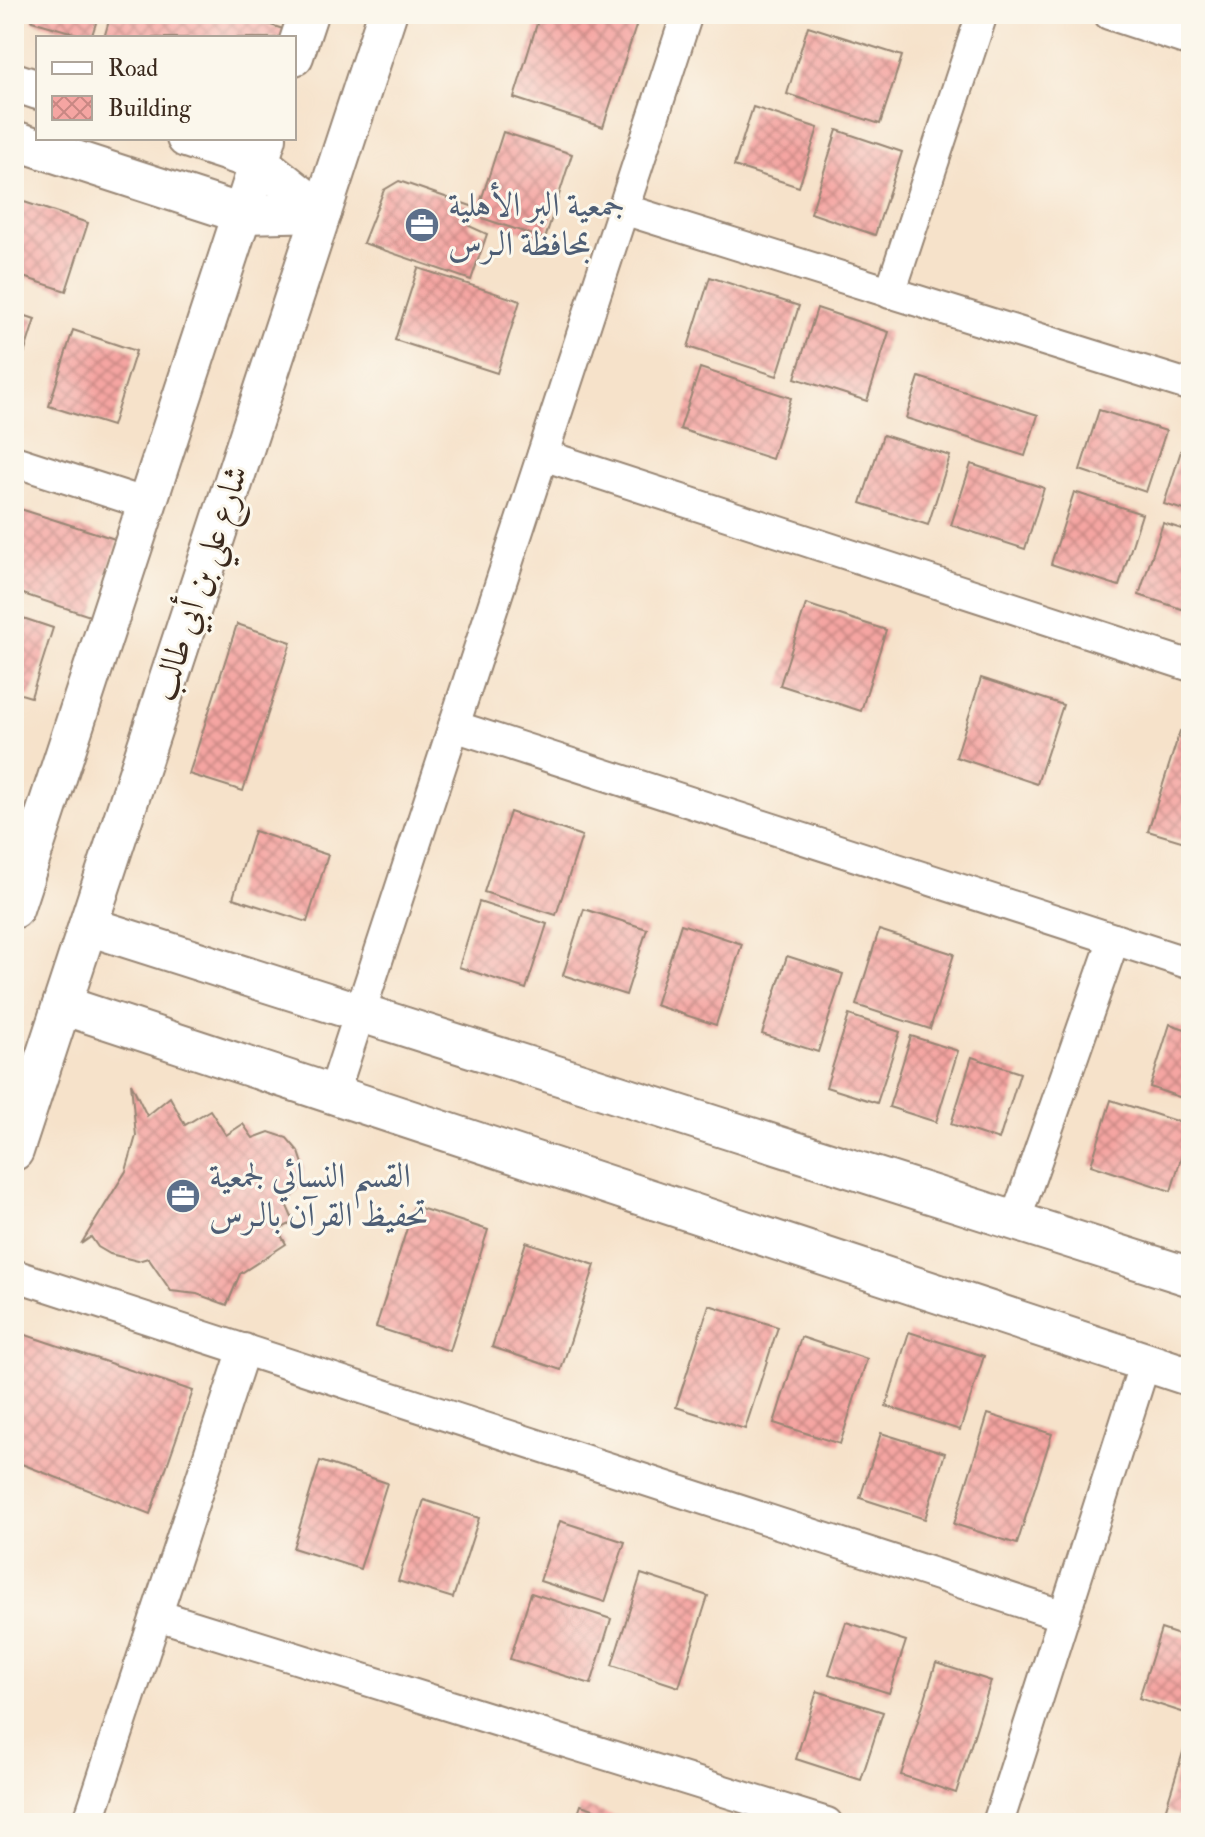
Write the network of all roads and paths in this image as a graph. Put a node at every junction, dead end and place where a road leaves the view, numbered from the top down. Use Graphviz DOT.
graph roads {
  1 [pos="308,14"];
  2 [pos="387,14"];
  3 [pos="687,14"];
  4 [pos="982,14"];
  5 [pos="1109,14"];
  6 [pos="1191,41"];
  7 [pos="296,50"];
  8 [pos="14,82"];
  9 [pos="36,89"];
  10 [pos="14,140"];
  11 [pos="199,140"];
  12 [pos="263,150"];
  13 [pos="623,209"];
  14 [pos="322,212"];
  15 [pos="242,214"];
  16 [pos="890,293"];
  17 [pos="1191,386"];
  18 [pos="543,455"];
  19 [pos="14,461"];
  20 [pos="147,504"];
  21 [pos="1191,666"];
  22 [pos="454,726"];
  23 [pos="14,909"];
  24 [pos="88,926"];
  25 [pos="1114,939"];
  26 [pos="1191,964"];
  27 [pos="62,1005"];
  28 [pos="360,1013"];
  29 [pos="333,1095"];
  30 [pos="14,1151"];
  31 [pos="1015,1221"];
  32 [pos="14,1275"];
  33 [pos="1191,1277"];
  34 [pos="244,1349"];
  35 [pos="1145,1362"];
  36 [pos="1191,1377"];
  37 [pos="157,1615"];
  38 [pos="1064,1616"];
  39 [pos="88,1823"];
  40 [pos="827,1823"];
  41 [pos="998,1823"];
  1 -- 7 [label="street"];
  2 -- 14 [label="street, شارع علي بن أبي طالب"];
  3 -- 13 [label="street"];
  4 -- 16 [label="street"];
  5 -- 6 [label="street"];
  8 -- 9 [label="street"];
  10 -- 15 [label="street"];
  11 -- 12 [label="street"];
  12 -- 14 [label="street"];
  12 -- 15 [label="street"];
  13 -- 16 [label="street"];
  13 -- 18 [label="street"];
  14 -- 15 [label="street"];
  14 -- 24 [label="street, شارع علي بن أبي طالب"];
  15 -- 20 [label="street"];
  16 -- 17 [label="street"];
  18 -- 21 [label="street"];
  18 -- 22 [label="street"];
  19 -- 20 [label="street"];
  20 -- 23 [label="street"];
  22 -- 25 [label="street"];
  22 -- 28 [label="street"];
  24 -- 27 [label="street, شارع علي بن أبي طالب"];
  24 -- 28 [label="street"];
  25 -- 26 [label="street"];
  25 -- 31 [label="street"];
  27 -- 29 [label="street"];
  27 -- 30 [label="street, شارع علي بن أبي طالب"];
  28 -- 29 [label="street"];
  28 -- 31 [label="street"];
  29 -- 35 [label="street"];
  31 -- 33 [label="street"];
  32 -- 34 [label="street"];
  34 -- 37 [label="street"];
  34 -- 38 [label="street"];
  35 -- 36 [label="street"];
  35 -- 38 [label="street"];
  37 -- 39 [label="street"];
  37 -- 40 [label="street"];
  38 -- 41 [label="street"];
}
